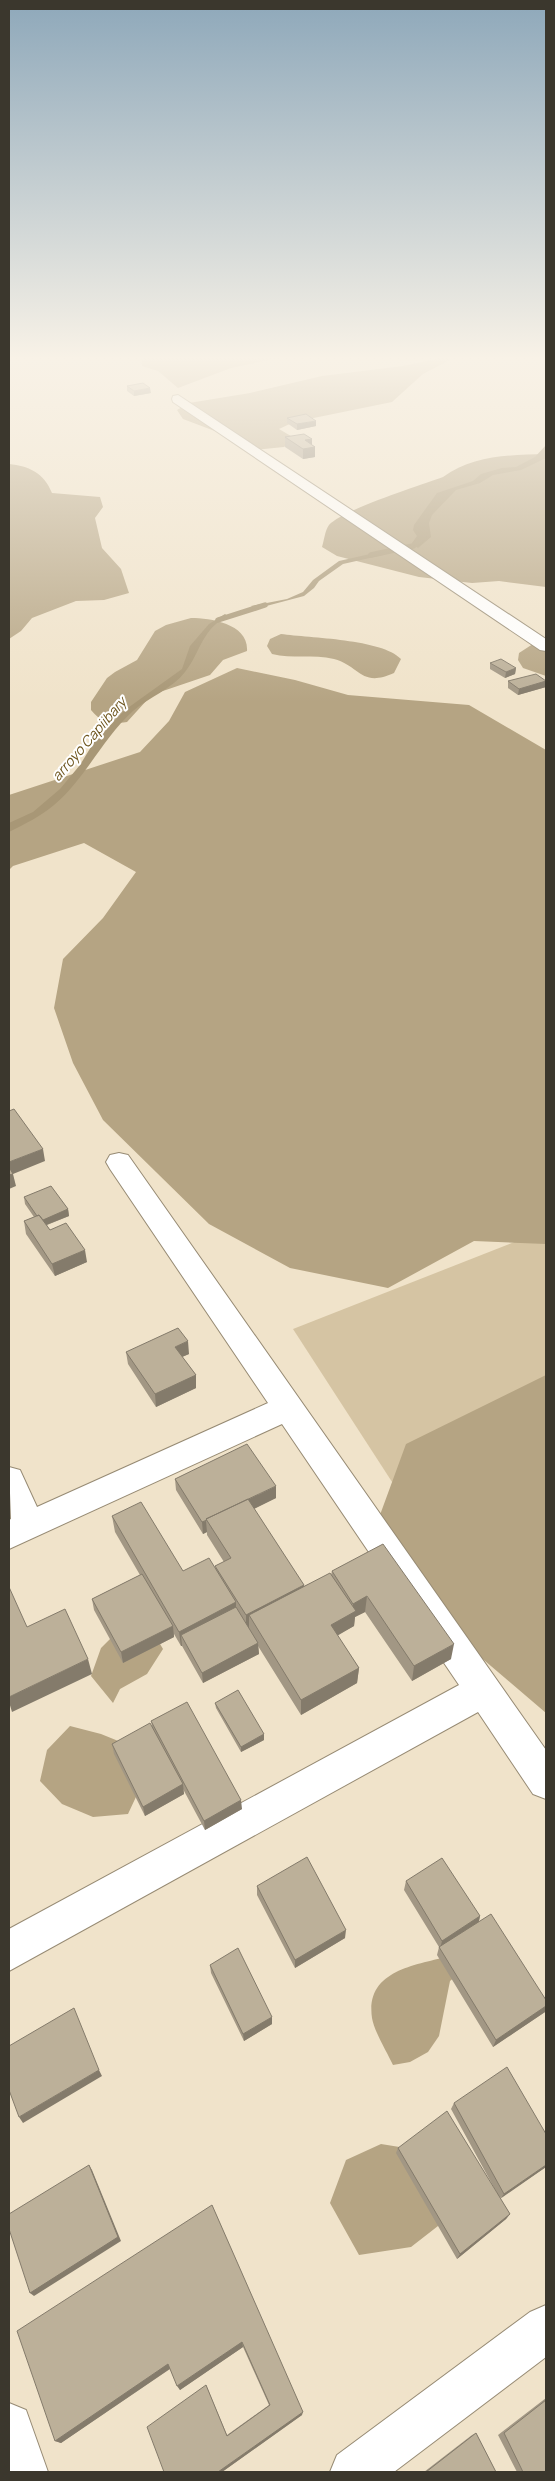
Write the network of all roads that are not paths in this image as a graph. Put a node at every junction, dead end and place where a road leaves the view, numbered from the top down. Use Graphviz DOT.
graph roads {
  1 [pos="285,471"];
  2 [pos="546,646"];
  3 [pos="119,1162"];
  4 [pos="289,1407"];
  5 [pos="9,1480"];
  6 [pos="19,1531"];
  7 [pos="484,1690"];
  8 [pos="546,1781"];
  9 [pos="9,1951"];
  10 [pos="546,2328"];
  11 [pos="9,2427"];
  12 [pos="24,2472"];
  13 [pos="354,2472"];
  1 -- 2 [label="street"];
  3 -- 4 [label="street"];
  4 -- 6 [label="street"];
  4 -- 7 [label="street"];
  5 -- 6 [label="street"];
  7 -- 8 [label="street"];
  7 -- 9 [label="street"];
  10 -- 13 [label="street"];
  11 -- 12 [label="street"];
}
